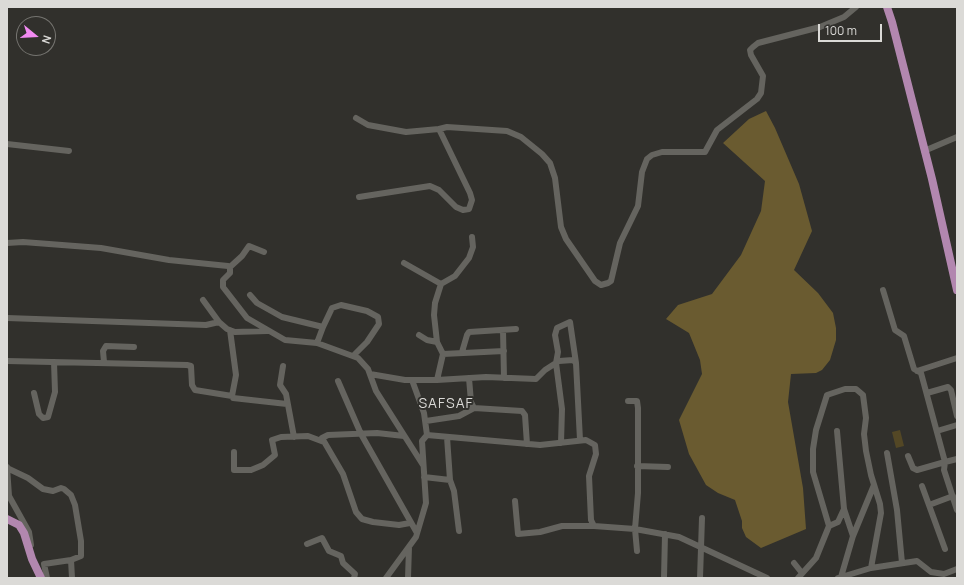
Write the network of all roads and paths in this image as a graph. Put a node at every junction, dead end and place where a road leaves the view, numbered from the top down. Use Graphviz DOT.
graph roads {
  1 [pos="856,7"];
  2 [pos="887,7"];
  3 [pos="356,118"];
  4 [pos="439,129"];
  5 [pos="957,136"];
  6 [pos="7,144"];
  7 [pos="69,151"];
  8 [pos="924,151"];
  9 [pos="359,197"];
  10 [pos="472,237"];
  11 [pos="7,243"];
  12 [pos="264,252"];
  13 [pos="404,263"];
  14 [pos="230,267"];
  15 [pos="441,284"];
  16 [pos="882,290"];
  17 [pos="957,290"];
  18 [pos="250,295"];
  19 [pos="203,300"];
  20 [pos="7,318"];
  21 [pos="219,322"];
  22 [pos="323,327"];
  23 [pos="516,329"];
  24 [pos="230,330"];
  25 [pos="503,330"];
  26 [pos="269,331"];
  27 [pos="419,335"];
  28 [pos="437,342"];
  29 [pos="317,343"];
  30 [pos="134,347"];
  31 [pos="504,351"];
  32 [pos="462,352"];
  33 [pos="443,354"];
  34 [pos="353,356"];
  35 [pos="957,358"];
  36 [pos="7,361"];
  37 [pos="54,362"];
  38 [pos="104,362"];
  39 [pos="556,363"];
  40 [pos="576,363"];
  41 [pos="283,366"];
  42 [pos="917,371"];
  43 [pos="370,374"];
  44 [pos="469,378"];
  45 [pos="504,378"];
  46 [pos="412,380"];
  47 [pos="437,380"];
  48 [pos="338,381"];
  49 [pos="34,393"];
  50 [pos="927,393"];
  51 [pos="232,396"];
  52 [pos="628,401"];
  53 [pos="287,404"];
  54 [pos="474,408"];
  55 [pos="957,416"];
  56 [pos="426,421"];
  57 [pos="957,425"];
  58 [pos="837,431"];
  59 [pos="937,431"];
  60 [pos="361,434"];
  61 [pos="427,435"];
  62 [pos="404,436"];
  63 [pos="447,436"];
  64 [pos="294,437"];
  65 [pos="580,440"];
  66 [pos="324,442"];
  67 [pos="561,443"];
  68 [pos="527,444"];
  69 [pos="234,452"];
  70 [pos="887,453"];
  71 [pos="908,456"];
  72 [pos="957,459"];
  73 [pos="945,462"];
  74 [pos="424,466"];
  75 [pos="638,466"];
  76 [pos="668,467"];
  77 [pos="7,468"];
  78 [pos="7,477"];
  79 [pos="424,477"];
  80 [pos="450,480"];
  81 [pos="957,483"];
  82 [pos="874,485"];
  83 [pos="922,486"];
  84 [pos="949,486"];
  85 [pos="952,496"];
  86 [pos="515,500"];
  87 [pos="929,505"];
  88 [pos="844,509"];
  89 [pos="957,510"];
  90 [pos="702,518"];
  91 [pos="7,519"];
  92 [pos="410,523"];
  93 [pos="594,526"];
  94 [pos="829,526"];
  95 [pos="635,529"];
  96 [pos="459,531"];
  97 [pos="417,533"];
  98 [pos="665,534"];
  99 [pos="853,536"];
  100 [pos="307,544"];
  101 [pos="409,547"];
  102 [pos="700,548"];
  103 [pos="945,549"];
  104 [pos="637,551"];
  105 [pos="32,559"];
  106 [pos="71,560"];
  107 [pos="794,563"];
  108 [pos="902,563"];
  109 [pos="871,568"];
  110 [pos="957,569"];
  111 [pos="800,575"];
  112 [pos="839,577"];
  113 [pos="41,578"];
  114 [pos="47,578"];
  115 [pos="72,578"];
  116 [pos="354,578"];
  117 [pos="386,578"];
  118 [pos="408,578"];
  119 [pos="664,578"];
  120 [pos="700,578"];
  121 [pos="767,578"];
  1 -- 4 [label="street"];
  2 -- 8 [label="main road"];
  3 -- 4 [label="street"];
  4 -- 9 [label="street"];
  5 -- 8 [label="street"];
  6 -- 7 [label="street"];
  8 -- 17 [label="main road"];
  10 -- 15 [label="street"];
  11 -- 14 [label="street"];
  12 -- 14 [label="street"];
  13 -- 15 [label="street"];
  14 -- 26 [label="street"];
  15 -- 28 [label="street"];
  16 -- 42 [label="street"];
  18 -- 22 [label="street"];
  19 -- 21 [label="street"];
  20 -- 21 [label="street"];
  21 -- 24 [label="street"];
  22 -- 29 [label="street"];
  22 -- 34 [label="street"];
  23 -- 25 [label="street"];
  24 -- 26 [label="street"];
  24 -- 51 [label="street"];
  25 -- 31 [label="street"];
  25 -- 32 [label="street"];
  26 -- 29 [label="street"];
  27 -- 28 [label="street"];
  28 -- 33 [label="street"];
  29 -- 34 [label="street"];
  30 -- 38 [label="street"];
  31 -- 32 [label="street"];
  31 -- 45 [label="street"];
  32 -- 33 [label="street"];
  33 -- 47 [label="street"];
  34 -- 43 [label="street"];
  35 -- 42 [label="street"];
  36 -- 37 [label="street"];
  37 -- 38 [label="street"];
  37 -- 49 [label="street"];
  38 -- 51 [label="street"];
  39 -- 40 [label="street"];
  39 -- 40 [label="street"];
  39 -- 45 [label="street"];
  39 -- 67 [label="street"];
  40 -- 65 [label="street"];
  41 -- 53 [label="street"];
  42 -- 50 [label="street"];
  43 -- 46 [label="street"];
  43 -- 62 [label="street"];
  44 -- 45 [label="street"];
  44 -- 47 [label="street"];
  44 -- 54 [label="street"];
  46 -- 47 [label="street"];
  46 -- 56 [label="street"];
  48 -- 60 [label="street"];
  50 -- 55 [label="street"];
  50 -- 59 [label="street"];
  51 -- 53 [label="street"];
  52 -- 75 [label="street"];
  53 -- 64 [label="street"];
  54 -- 56 [label="street"];
  54 -- 68 [label="street"];
  56 -- 61 [label="street"];
  57 -- 59 [label="street"];
  58 -- 88 [label="street"];
  59 -- 73 [label="street"];
  60 -- 62 [label="street"];
  60 -- 66 [label="street"];
  60 -- 92 [label="street"];
  61 -- 63 [label="street"];
  61 -- 74 [label="street"];
  62 -- 74 [label="street"];
  63 -- 68 [label="street"];
  63 -- 80 [label="street"];
  64 -- 66 [label="street"];
  64 -- 69 [label="street"];
  65 -- 67 [label="street"];
  65 -- 93 [label="street"];
  66 -- 92 [label="street"];
  67 -- 68 [label="street"];
  70 -- 108 [label="street"];
  71 -- 73 [label="street"];
  72 -- 73 [label="street"];
  73 -- 84 [label="street"];
  74 -- 79 [label="street"];
  75 -- 76 [label="street"];
  75 -- 95 [label="street"];
  77 -- 78 [label="street"];
  77 -- 106 [label="street"];
  78 -- 105 [label="street"];
  79 -- 80 [label="street"];
  79 -- 97 [label="street"];
  80 -- 96 [label="street"];
  81 -- 84 [label="street"];
  82 -- 94 [label="street"];
  82 -- 99 [label="street"];
  82 -- 109 [label="street"];
  83 -- 87 [label="street"];
  84 -- 85 [label="street"];
  85 -- 87 [label="street"];
  85 -- 89 [label="street"];
  86 -- 93 [label="street"];
  87 -- 103 [label="street"];
  88 -- 94 [label="street"];
  88 -- 99 [label="street"];
  90 -- 102 [label="street"];
  91 -- 105 [label="main road"];
  92 -- 97 [label="street"];
  93 -- 95 [label="street"];
  94 -- 111 [label="street"];
  95 -- 98 [label="street"];
  95 -- 104 [label="street"];
  97 -- 101 [label="street"];
  98 -- 102 [label="street"];
  98 -- 119 [label="street"];
  99 -- 112 [label="street"];
  100 -- 116 [label="street"];
  101 -- 117 [label="street"];
  101 -- 118 [label="street"];
  102 -- 120 [label="street"];
  102 -- 121 [label="street"];
  105 -- 113 [label="main road"];
  106 -- 114 [label="street"];
  106 -- 115 [label="street"];
  107 -- 111 [label="street"];
  108 -- 109 [label="street"];
  108 -- 110 [label="street"];
  109 -- 112 [label="street"];
}
